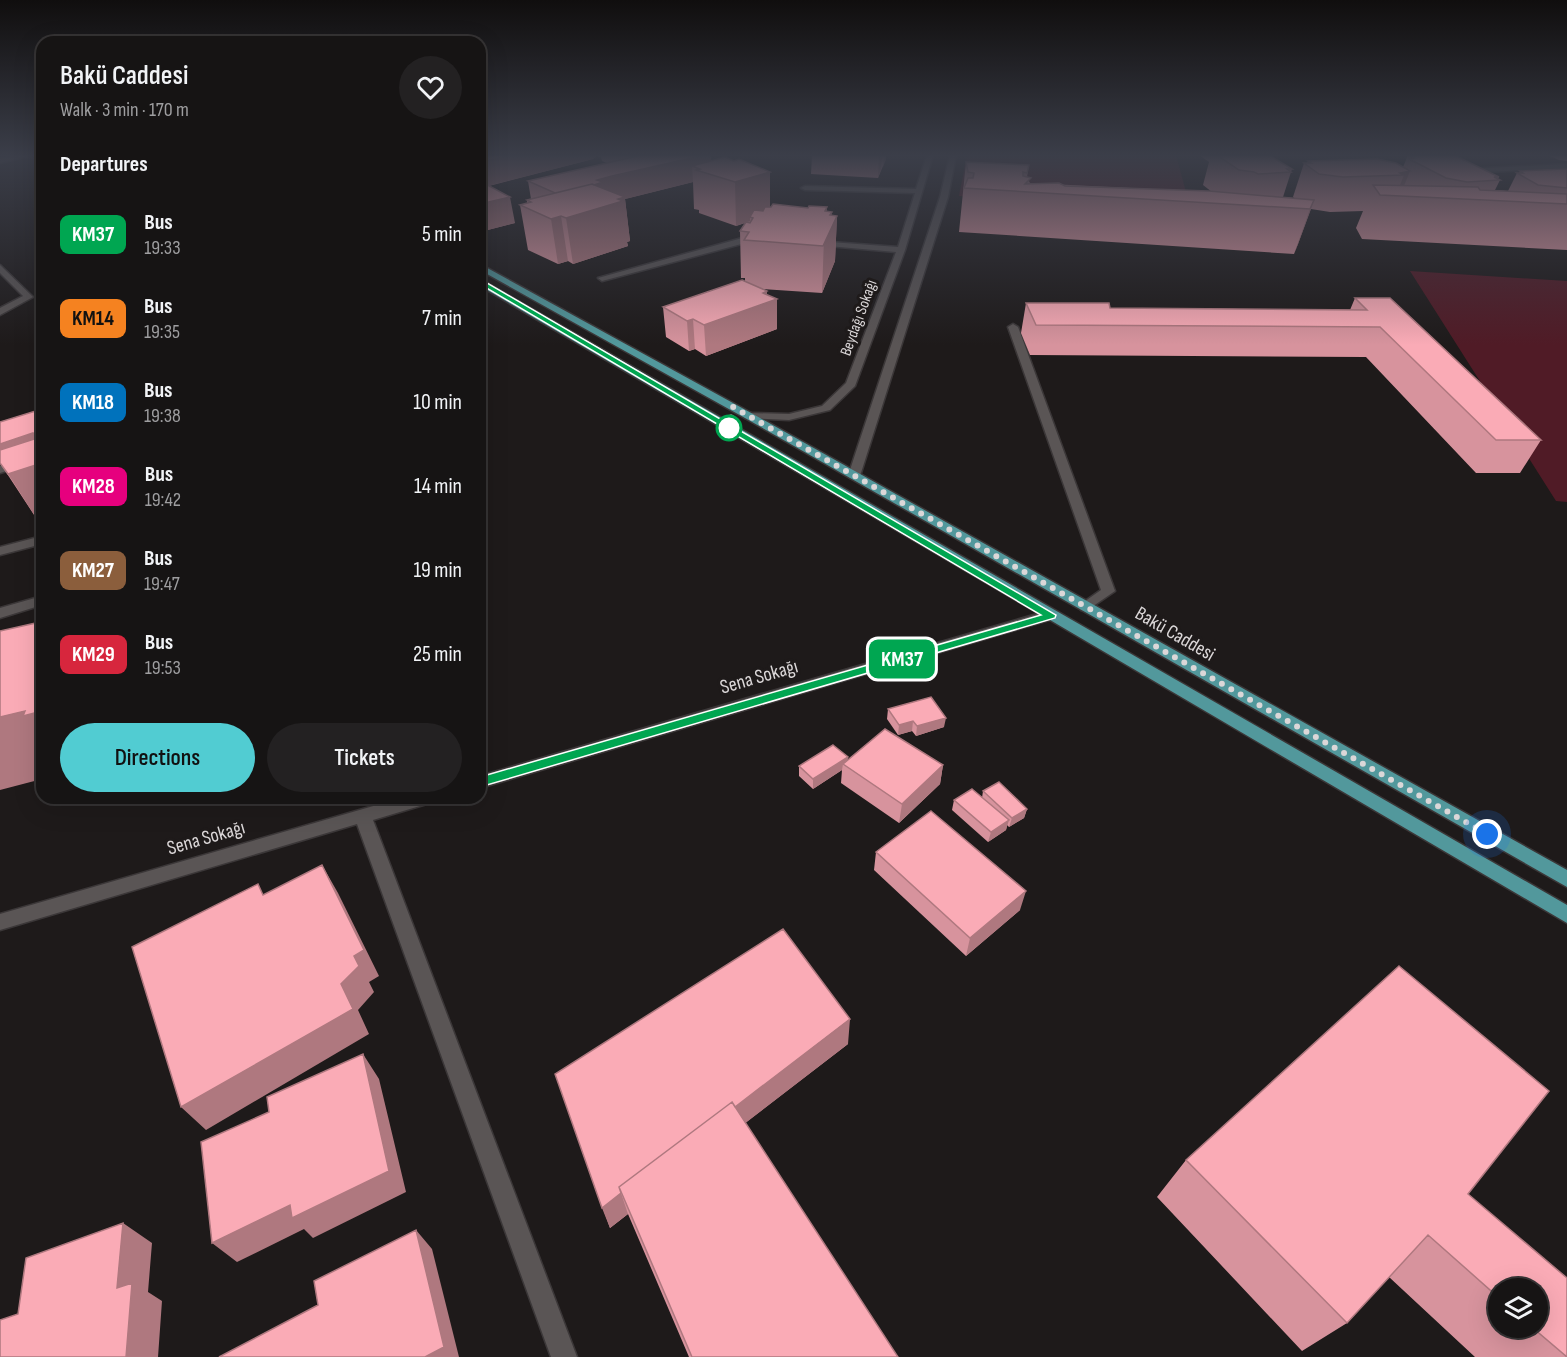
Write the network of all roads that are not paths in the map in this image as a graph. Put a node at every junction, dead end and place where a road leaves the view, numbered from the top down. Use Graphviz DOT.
graph roads {
  1 [pos="911,218"];
  2 [pos="937,218"];
  3 [pos="765,238"];
  4 [pos="810,242"];
  5 [pos="901,250"];
  6 [pos="0,268"];
  7 [pos="486,270"];
  8 [pos="602,278"];
  9 [pos="486,285"];
  10 [pos="0,312"];
  11 [pos="1013,327"];
  12 [pos="749,416"];
  13 [pos="36,458"];
  14 [pos="0,470"];
  15 [pos="854,476"];
  16 [pos="36,542"];
  17 [pos="0,551"];
  18 [pos="36,602"];
  19 [pos="1086,607"];
  20 [pos="0,612"];
  21 [pos="1051,615"];
  22 [pos="486,780"];
  23 [pos="404,804"];
  24 [pos="363,816"];
  25 [pos="1567,879"];
  26 [pos="1567,915"];
  27 [pos="0,922"];
  28 [pos="564,1357"];
  1 -- 5 [label="street, Beydağı Sokağı"];
  2 -- 15 [label="street"];
  3 -- 8 [label="street"];
  4 -- 5 [label="street"];
  5 -- 12 [label="street, Beydağı Sokağı"];
  6 -- 10 [label="street"];
  7 -- 12 [label="main road, Bakü Caddesi"];
  9 -- 21 [label="main road"];
  11 -- 19 [label="street"];
  12 -- 15 [label="main road, Bakü Caddesi"];
  13 -- 14 [label="street"];
  15 -- 19 [label="main road, Bakü Caddesi"];
  16 -- 17 [label="street"];
  18 -- 20 [label="street"];
  19 -- 25 [label="main road, Bakü Caddesi"];
  21 -- 22 [label="street, Sena Sokağı"];
  21 -- 26 [label="main road"];
  23 -- 24 [label="street, Sena Sokağı"];
  24 -- 27 [label="street, Sena Sokağı"];
  24 -- 28 [label="street"];
}
